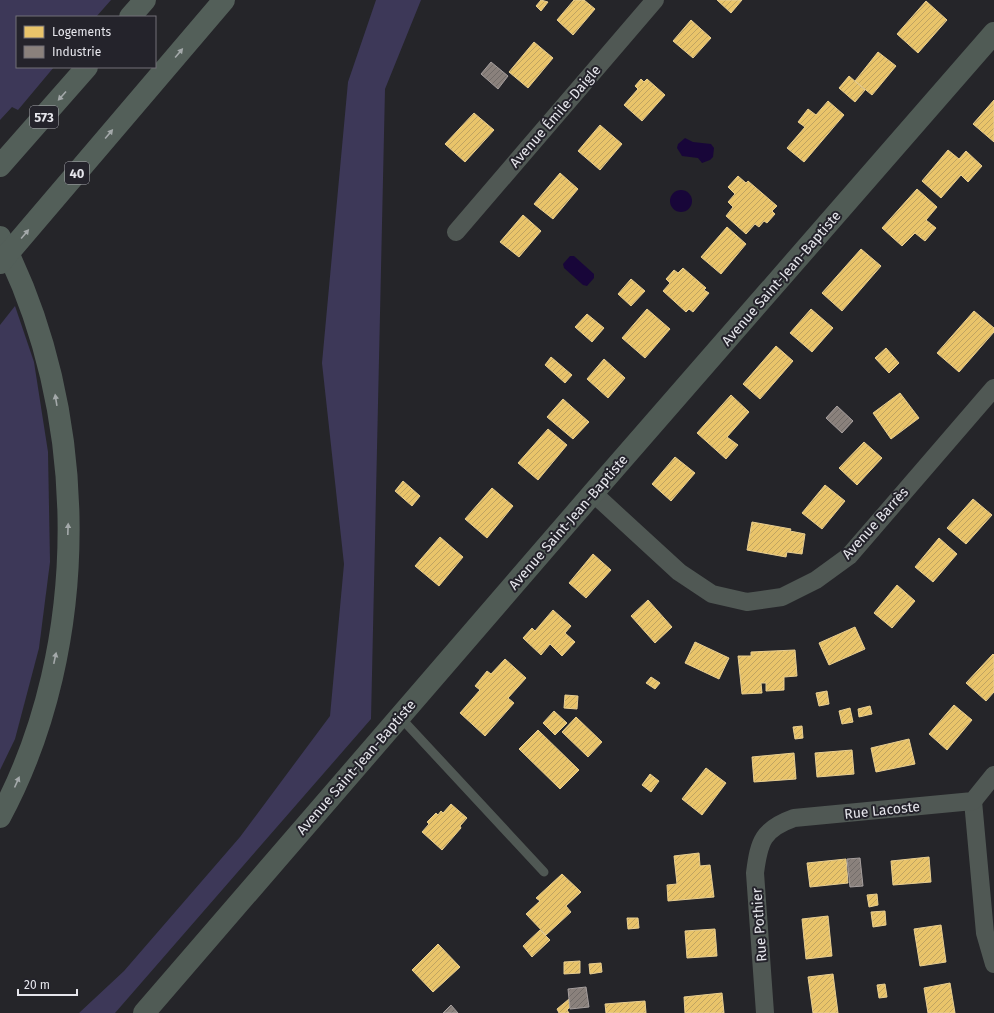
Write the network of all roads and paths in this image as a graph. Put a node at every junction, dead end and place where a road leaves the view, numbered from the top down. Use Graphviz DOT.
graph roads {
  1 [pos="145,0"];
  2 [pos="224,0"];
  3 [pos="655,0"];
  4 [pos="131,16"];
  5 [pos="994,33"];
  6 [pos="86,68"];
  7 [pos="0,166"];
  8 [pos="456,232"];
  9 [pos="0,237"];
  10 [pos="0,263"];
  11 [pos="994,388"];
  12 [pos="593,492"];
  13 [pos="400,717"];
  14 [pos="994,775"];
  15 [pos="973,801"];
  16 [pos="0,817"];
  17 [pos="764,838"];
  18 [pos="544,872"];
  19 [pos="994,964"];
  20 [pos="144,1013"];
  21 [pos="765,1013"];
  1 -- 4 [label="highway"];
  10 -- 2 [label="highway, 40, one-way"];
  3 -- 8 [label="street, Avenue Émile-Daigle"];
  5 -- 12 [label="street, Avenue Saint-Jean-Baptiste"];
  6 -- 7 [label="highway, 573, one-way"];
  16 -- 9 [label="highway, one-way"];
  11 -- 12 [label="street, Avenue Barrès"];
  12 -- 13 [label="street, Avenue Saint-Jean-Baptiste"];
  13 -- 18 [label="lane"];
  13 -- 20 [label="street, Avenue Saint-Jean-Baptiste"];
  14 -- 15 [label="street"];
  15 -- 17 [label="street, Rue Lacoste"];
  15 -- 19 [label="street"];
  17 -- 21 [label="street, Rue Pothier"];
}
